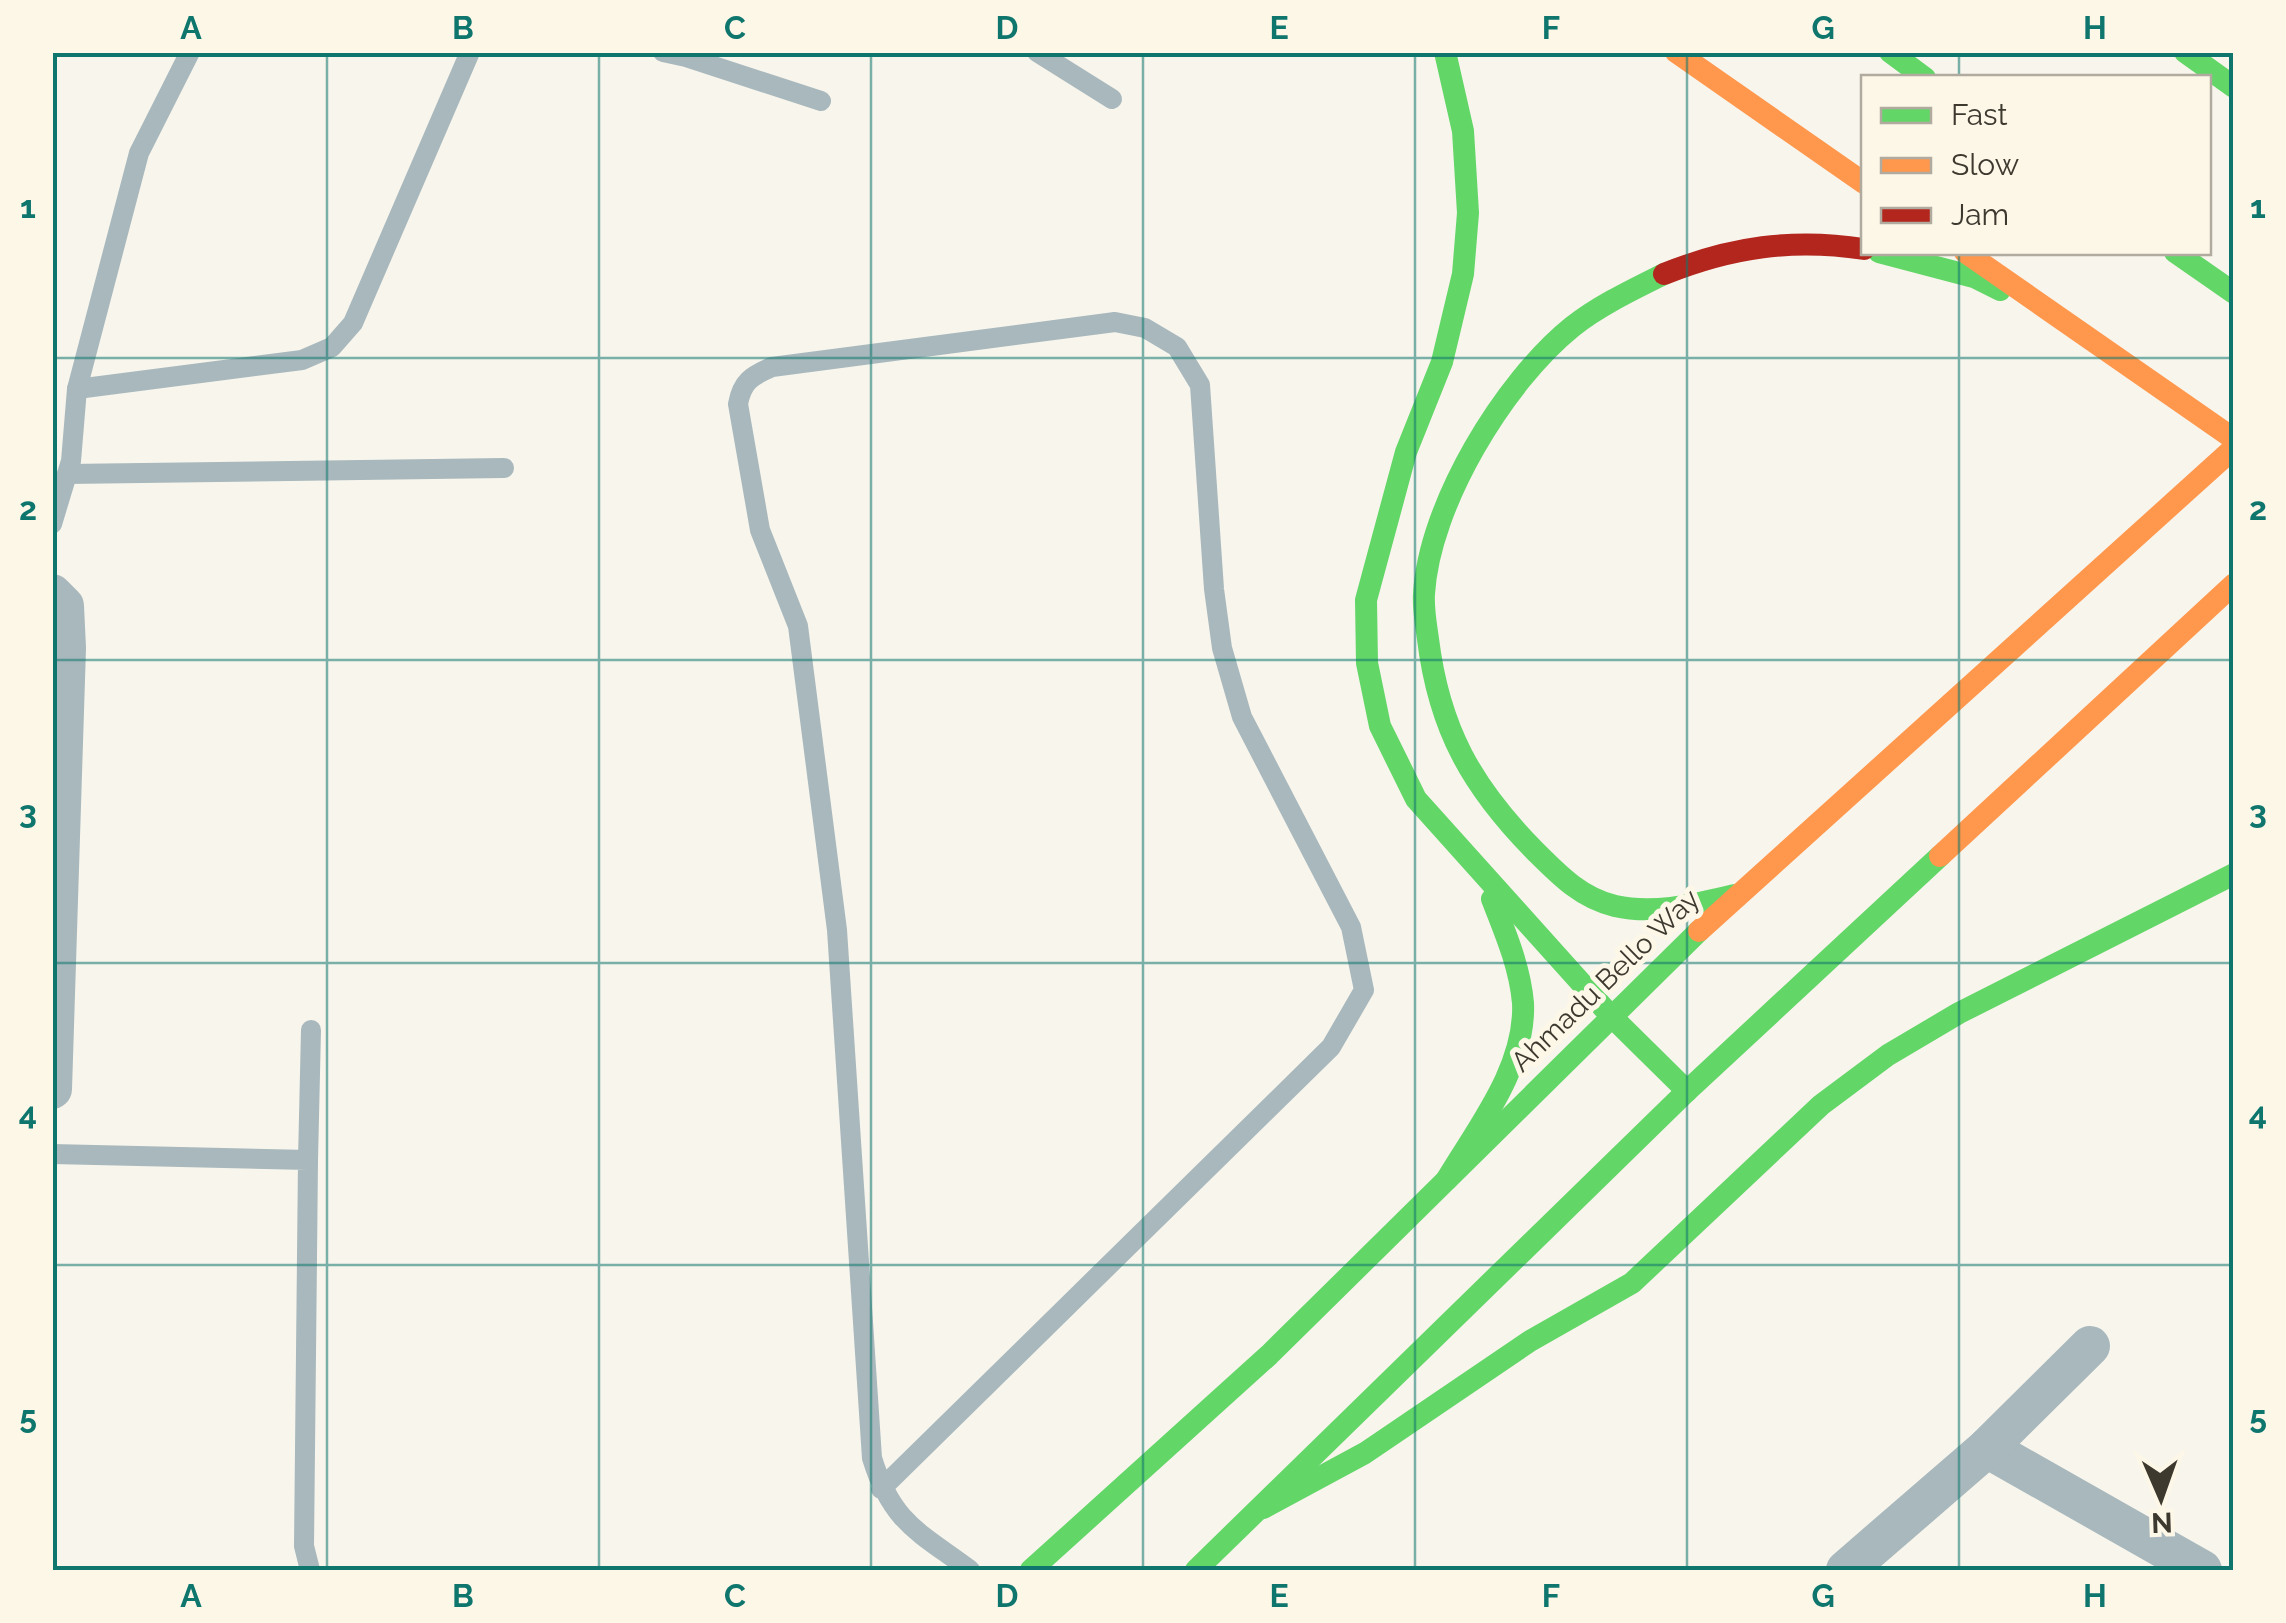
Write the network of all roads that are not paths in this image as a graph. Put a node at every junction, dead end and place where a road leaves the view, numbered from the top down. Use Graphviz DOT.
graph roads {
  1 [pos="190,52"];
  2 [pos="470,52"];
  3 [pos="663,52"];
  4 [pos="1037,52"];
  5 [pos="1445,52"];
  6 [pos="1676,52"];
  7 [pos="1890,52"];
  8 [pos="2185,52"];
  9 [pos="1921,75"];
  10 [pos="2234,86"];
  11 [pos="1112,99"];
  12 [pos="821,101"];
  13 [pos="1861,180"];
  14 [pos="1861,248"];
  15 [pos="1890,255"];
  16 [pos="1969,255"];
  17 [pos="2179,255"];
  18 [pos="2234,294"];
  19 [pos="2062,320"];
  20 [pos="78,389"];
  21 [pos="2234,439"];
  22 [pos="2234,448"];
  23 [pos="504,468"];
  24 [pos="67,474"];
  25 [pos="52,524"];
  26 [pos="2234,584"];
  27 [pos="52,594"];
  28 [pos="1481,873"];
  29 [pos="2234,874"];
  30 [pos="1735,895"];
  31 [pos="1610,1016"];
  32 [pos="310,1030"];
  33 [pos="52,1089"];
  34 [pos="1688,1091"];
  35 [pos="52,1154"];
  36 [pos="308,1160"];
  37 [pos="1447,1179"];
  38 [pos="2090,1346"];
  39 [pos="1987,1448"];
  40 [pos="882,1489"];
  41 [pos="1263,1508"];
  42 [pos="310,1570"];
  43 [pos="970,1570"];
  44 [pos="1032,1570"];
  45 [pos="1196,1570"];
  46 [pos="1846,1570"];
  47 [pos="2202,1570"];
  1 -- 20 [label="lane"];
  2 -- 20 [label="lane"];
  3 -- 12 [label="lane"];
  4 -- 11 [label="lane"];
  5 -- 28 [label="main road"];
  6 -- 13 [label="main road"];
  7 -- 9 [label="main road"];
  8 -- 10 [label="main road"];
  14 -- 30 [label="main road"];
  15 -- 19 [label="main road"];
  16 -- 19 [label="main road"];
  17 -- 18 [label="main road"];
  19 -- 21 [label="main road"];
  20 -- 24 [label="lane"];
  22 -- 30 [label="main road, Ahmadu Bello Way"];
  23 -- 24 [label="lane"];
  24 -- 25 [label="lane"];
  26 -- 34 [label="main road"];
  27 -- 33 [label="street"];
  28 -- 31 [label="main road"];
  28 -- 37 [label="main road"];
  29 -- 41 [label="main road"];
  30 -- 31 [label="main road, Ahmadu Bello Way"];
  31 -- 34 [label="main road"];
  31 -- 37 [label="main road, Ahmadu Bello Way"];
  32 -- 36 [label="lane"];
  34 -- 41 [label="main road"];
  35 -- 36 [label="lane"];
  36 -- 42 [label="lane"];
  37 -- 44 [label="main road, Ahmadu Bello Way"];
  38 -- 39 [label="street"];
  39 -- 46 [label="street"];
  39 -- 47 [label="street"];
  40 -- 40 [label="lane"];
  40 -- 43 [label="lane"];
  41 -- 45 [label="main road"];
}
